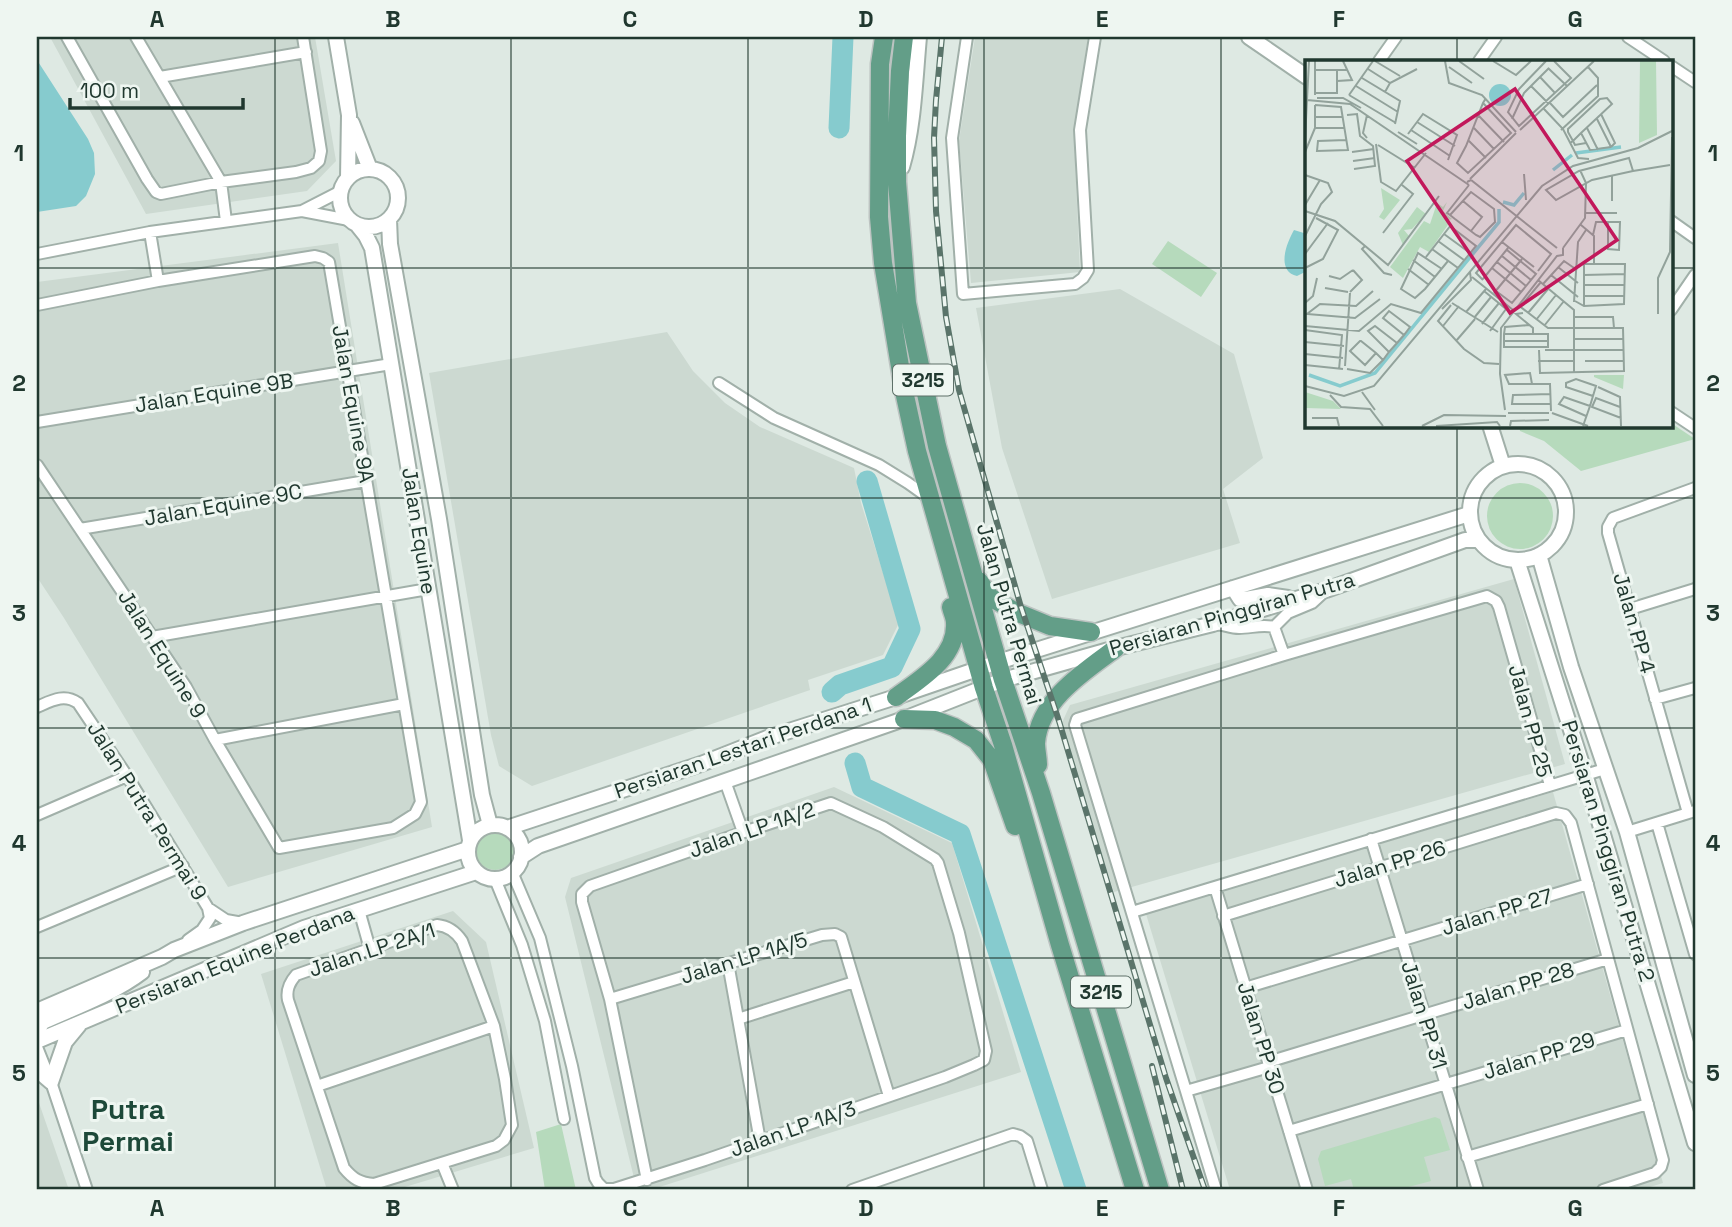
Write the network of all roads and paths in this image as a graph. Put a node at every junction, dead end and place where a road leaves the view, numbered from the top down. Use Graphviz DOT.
graph roads {
  1 [pos="67,37"];
  2 [pos="136,37"];
  3 [pos="303,37"];
  4 [pos="336,37"];
  5 [pos="884,37"];
  6 [pos="904,37"];
  7 [pos="919,37"];
  8 [pos="967,37"];
  9 [pos="1095,37"];
  10 [pos="1249,37"];
  11 [pos="1396,37"];
  12 [pos="1496,37"];
  13 [pos="1628,37"];
  14 [pos="306,52"];
  15 [pos="1380,60"];
  16 [pos="1480,60"];
  17 [pos="1662,60"];
  18 [pos="1672,66"];
  19 [pos="1305,76"];
  20 [pos="160,77"];
  21 [pos="1695,82"];
  22 [pos="349,115"];
  23 [pos="370,169"];
  24 [pos="897,182"];
  25 [pos="221,183"];
  26 [pos="344,184"];
  27 [pos="302,211"];
  28 [pos="389,219"];
  29 [pos="226,221"];
  30 [pos="1672,222"];
  31 [pos="354,223"];
  32 [pos="150,232"];
  33 [pos="1695,238"];
  34 [pos="37,254"];
  35 [pos="1695,275"];
  36 [pos="158,281"];
  37 [pos="37,305"];
  38 [pos="1672,309"];
  39 [pos="391,364"];
  40 [pos="347,371"];
  41 [pos="719,383"];
  42 [pos="1672,413"];
  43 [pos="37,422"];
  44 [pos="1491,427"];
  45 [pos="1695,429"];
  46 [pos="37,465"];
  47 [pos="1503,466"];
  48 [pos="366,481"];
  49 [pos="1695,488"];
  50 [pos="931,500"];
  51 [pos="1469,514"];
  52 [pos="80,529"];
  53 [pos="941,534"];
  54 [pos="1478,540"];
  55 [pos="1539,555"];
  56 [pos="1517,560"];
  57 [pos="973,573"];
  58 [pos="1233,588"];
  59 [pos="428,589"];
  60 [pos="1695,589"];
  61 [pos="1326,590"];
  62 [pos="386,595"];
  63 [pos="1293,599"];
  64 [pos="1629,609"];
  65 [pos="1213,624"];
  66 [pos="1274,627"];
  67 [pos="1091,632"];
  68 [pos="152,637"];
  69 [pos="1116,648"];
  70 [pos="1283,655"];
  71 [pos="998,662"];
  72 [pos="979,668"];
  73 [pos="1003,680"];
  74 [pos="984,688"];
  75 [pos="1695,688"];
  76 [pos="896,697"];
  77 [pos="1655,699"];
  78 [pos="404,704"];
  79 [pos="37,707"];
  80 [pos="904,719"];
  81 [pos="215,740"];
  82 [pos="1605,769"];
  83 [pos="1585,775"];
  84 [pos="127,776"];
  85 [pos="724,781"];
  86 [pos="1550,785"];
  87 [pos="1695,790"];
  88 [pos="1041,793"];
  89 [pos="1682,794"];
  90 [pos="1692,812"];
  91 [pos="37,816"];
  92 [pos="1657,823"];
  93 [pos="490,825"];
  94 [pos="507,828"];
  95 [pos="743,832"];
  96 [pos="1627,832"];
  97 [pos="1371,839"];
  98 [pos="469,845"];
  99 [pos="279,848"];
  100 [pos="521,857"];
  101 [pos="183,866"];
  102 [pos="1379,868"];
  103 [pos="476,872"];
  104 [pos="512,872"];
  105 [pos="495,879"];
  106 [pos="1588,884"];
  107 [pos="1214,887"];
  108 [pos="1045,893"];
  109 [pos="208,908"];
  110 [pos="359,910"];
  111 [pos="1132,912"];
  112 [pos="1223,916"];
  113 [pos="243,923"];
  114 [pos="37,927"];
  115 [pos="1402,941"];
  116 [pos="370,949"];
  117 [pos="168,953"];
  118 [pos="1695,954"];
  119 [pos="1608,959"];
  120 [pos="728,963"];
  121 [pos="854,982"];
  122 [pos="1245,988"];
  123 [pos="610,999"];
  124 [pos="37,1011"];
  125 [pos="1424,1014"];
  126 [pos="738,1019"];
  127 [pos="82,1021"];
  128 [pos="494,1027"];
  129 [pos="37,1030"];
  130 [pos="1628,1030"];
  131 [pos="37,1041"];
  132 [pos="37,1047"];
  133 [pos="986,1051"];
  134 [pos="1269,1064"];
  135 [pos="37,1070"];
  136 [pos="1695,1075"];
  137 [pos="51,1082"];
  138 [pos="1445,1084"];
  139 [pos="317,1086"];
  140 [pos="1186,1091"];
  141 [pos="890,1096"];
  142 [pos="1648,1104"];
  143 [pos="564,1119"];
  144 [pos="1289,1131"];
  145 [pos="1119,1138"];
  146 [pos="760,1141"];
  147 [pos="1695,1143"];
  148 [pos="1468,1157"];
  149 [pos="442,1163"];
  150 [pos="82,1176"];
  151 [pos="647,1180"];
  152 [pos="80,1190"];
  153 [pos="87,1190"];
  154 [pos="453,1190"];
  155 [pos="852,1190"];
  156 [pos="1042,1190"];
  157 [pos="1127,1190"];
  158 [pos="1135,1190"];
  159 [pos="1160,1190"];
  160 [pos="1216,1190"];
  161 [pos="1307,1190"];
  162 [pos="1478,1190"];
  163 [pos="1602,1190"];
  1 -- 25 [label="street"];
  2 -- 20 [label="street"];
  3 -- 14 [label="street"];
  4 -- 22 [label="street"];
  5 -- 50 [label="main road, Jalan Putra Permai / 3215"];
  6 -- 24 [label="main road, Jalan Putra Permai / 3215"];
  7 -- 24 [label="street"];
  8 -- 9 [label="street"];
  10 -- 19 [label="street"];
  11 -- 15 [label="street"];
  12 -- 16 [label="street"];
  13 -- 17 [label="street"];
  14 -- 20 [label="street"];
  14 -- 25 [label="street"];
  18 -- 21 [label="street"];
  20 -- 25 [label="street"];
  22 -- 23 [label="street"];
  22 -- 26 [label="street"];
  23 -- 26 [label="street"];
  23 -- 28 [label="street"];
  24 -- 57 [label="main road, Jalan Putra Permai / 3215"];
  25 -- 29 [label="street"];
  26 -- 27 [label="street"];
  26 -- 31 [label="street"];
  27 -- 29 [label="street"];
  27 -- 31 [label="street"];
  28 -- 31 [label="street"];
  28 -- 93 [label="street, Jalan Equine"];
  29 -- 32 [label="street"];
  30 -- 33 [label="street"];
  31 -- 39 [label="street, Jalan Equine"];
  32 -- 34 [label="street"];
  32 -- 36 [label="street"];
  35 -- 38 [label="street"];
  36 -- 37 [label="street, Jalan Equine 9A"];
  36 -- 40 [label="street, Jalan Equine 9A"];
  39 -- 40 [label="street, Jalan Equine 9B"];
  39 -- 59 [label="street, Jalan Equine"];
  40 -- 43 [label="street, Jalan Equine 9B"];
  40 -- 48 [label="street, Jalan Equine 9A"];
  41 -- 50 [label="street"];
  42 -- 45 [label="street"];
  44 -- 47 [label="street"];
  46 -- 52 [label="street, Jalan Equine 9"];
  47 -- 51 [label="street"];
  47 -- 55 [label="street"];
  48 -- 52 [label="street, Jalan Equine 9C"];
  48 -- 62 [label="street, Jalan Equine 9A"];
  49 -- 64 [label="street, Jalan PP 4"];
  50 -- 53 [label="main road, Jalan Putra Permai / 3215"];
  51 -- 54 [label="street"];
  51 -- 58 [label="street, Persiaran Pinggiran Putra"];
  52 -- 68 [label="street, Jalan Equine 9"];
  53 -- 72 [label="main road, Jalan Putra Permai / 3215"];
  53 -- 76 [label="main road"];
  54 -- 56 [label="street"];
  54 -- 61 [label="street, Persiaran Pinggiran Putra"];
  55 -- 56 [label="street"];
  55 -- 82 [label="street, Persiaran Pinggiran Putra 2"];
  56 -- 83 [label="street, Persiaran Pinggiran Putra 2"];
  57 -- 67 [label="main road"];
  57 -- 71 [label="main road, Jalan Putra Permai / 3215"];
  58 -- 63 [label="street"];
  58 -- 67 [label="street, Persiaran Pinggiran Putra"];
  59 -- 62 [label="street"];
  59 -- 98 [label="street, Jalan Equine"];
  60 -- 64 [label="street"];
  61 -- 63 [label="street, Persiaran Pinggiran Putra"];
  61 -- 66 [label="street"];
  62 -- 68 [label="street"];
  62 -- 78 [label="street, Jalan Equine 9A"];
  63 -- 65 [label="street, Persiaran Pinggiran Putra"];
  64 -- 77 [label="street, Jalan PP 4"];
  65 -- 66 [label="street"];
  65 -- 69 [label="street, Persiaran Pinggiran Putra"];
  66 -- 70 [label="street"];
  67 -- 71 [label="street, Persiaran Pinggiran Putra"];
  68 -- 81 [label="street, Jalan Equine 9"];
  69 -- 73 [label="street, Persiaran Pinggiran Putra"];
  69 -- 88 [label="main road"];
  70 -- 86 [label="street, Jalan PP 25"];
  70 -- 111 [label="street, Jalan PP 25"];
  71 -- 72 [label="street, Persiaran Pinggiran Putra"];
  71 -- 73 [label="main road, Jalan Putra Permai / 3215"];
  72 -- 74 [label="main road, Jalan Putra Permai / 3215"];
  72 -- 76 [label="street, Persiaran Lestari Perdana 1"];
  73 -- 74 [label="street, Persiaran Pinggiran Putra"];
  73 -- 88 [label="main road, Jalan Putra Permai / 3215"];
  74 -- 80 [label="street, Persiaran Lestari Perdana 1"];
  74 -- 108 [label="main road, Jalan Putra Permai / 3215"];
  75 -- 77 [label="street"];
  76 -- 94 [label="street, Persiaran Lestari Perdana 1"];
  77 -- 89 [label="street, Jalan PP 4"];
  78 -- 81 [label="street"];
  78 -- 99 [label="street, Jalan Equine 9A"];
  79 -- 84 [label="street, Jalan Putra Permai 9"];
  80 -- 85 [label="street, Persiaran Lestari Perdana 1"];
  80 -- 108 [label="main road"];
  81 -- 99 [label="street, Jalan Equine 9"];
  82 -- 83 [label="street"];
  82 -- 96 [label="street, Persiaran Pinggiran Putra 2"];
  83 -- 86 [label="street"];
  83 -- 147 [label="street, Persiaran Pinggiran Putra 2"];
  84 -- 91 [label="street"];
  84 -- 101 [label="street, Jalan Putra Permai 9"];
  85 -- 95 [label="street"];
  85 -- 100 [label="street, Persiaran Lestari Perdana 1"];
  86 -- 97 [label="street, Jalan PP 25"];
  87 -- 89 [label="street"];
  88 -- 159 [label="main road, Jalan Putra Permai / 3215"];
  89 -- 90 [label="street, Jalan PP 4"];
  90 -- 92 [label="street"];
  92 -- 96 [label="street"];
  92 -- 118 [label="street"];
  93 -- 94 [label="street"];
  93 -- 98 [label="street"];
  94 -- 100 [label="street"];
  95 -- 123 [label="street, Jalan LP 1A/2"];
  95 -- 133 [label="street, Jalan LP 1A/2"];
  96 -- 136 [label="street, Persiaran Pinggiran Putra 2"];
  97 -- 102 [label="street, Jalan PP 31"];
  97 -- 107 [label="street, Jalan PP 25"];
  98 -- 103 [label="street"];
  98 -- 113 [label="street, Persiaran Equine Perdana"];
  100 -- 104 [label="street"];
  101 -- 109 [label="street, Jalan Putra Permai 9"];
  101 -- 114 [label="street"];
  102 -- 106 [label="street, Jalan PP 26"];
  102 -- 112 [label="street, Jalan PP 26"];
  102 -- 115 [label="street, Jalan PP 31"];
  103 -- 105 [label="street"];
  103 -- 110 [label="street, Persiaran Equine Perdana"];
  104 -- 105 [label="street"];
  104 -- 151 [label="street, Jalan LP 1A/3"];
  105 -- 143 [label="street"];
  106 -- 115 [label="street, Jalan PP 27"];
  106 -- 119 [label="street"];
  107 -- 111 [label="street, Jalan PP 25"];
  107 -- 112 [label="street, Jalan PP 30"];
  108 -- 145 [label="main road, Jalan Putra Permai / 3215"];
  109 -- 113 [label="street"];
  109 -- 117 [label="street, Jalan Putra Permai 9"];
  110 -- 116 [label="street"];
  110 -- 127 [label="street, Persiaran Equine Perdana"];
  111 -- 140 [label="street"];
  112 -- 122 [label="street, Jalan PP 30"];
  113 -- 117 [label="street, Persiaran Equine Perdana"];
  115 -- 122 [label="street, Jalan PP 27"];
  115 -- 125 [label="street, Jalan PP 31"];
  116 -- 128 [label="street, Jalan LP 2A/1"];
  116 -- 139 [label="street, Jalan LP 2A/1"];
  117 -- 124 [label="street, Persiaran Equine Perdana"];
  117 -- 129 [label="street"];
  119 -- 125 [label="street, Jalan PP 28"];
  119 -- 130 [label="street"];
  120 -- 121 [label="street, Jalan LP 1A/5"];
  120 -- 123 [label="street, Jalan LP 1A/5"];
  120 -- 126 [label="street"];
  121 -- 126 [label="street"];
  121 -- 141 [label="street, Jalan LP 1A/5"];
  122 -- 134 [label="street, Jalan PP 30"];
  123 -- 151 [label="street"];
  125 -- 134 [label="street, Jalan PP 28"];
  125 -- 138 [label="street, Jalan PP 31"];
  126 -- 146 [label="street"];
  127 -- 131 [label="street, Persiaran Equine Perdana"];
  127 -- 137 [label="street"];
  128 -- 139 [label="street"];
  128 -- 149 [label="street, Jalan LP 2A/1"];
  130 -- 138 [label="street, Jalan PP 29"];
  130 -- 142 [label="street"];
  132 -- 137 [label="street"];
  133 -- 141 [label="street, Jalan LP 1A/3"];
  134 -- 140 [label="street, Jalan PP 28"];
  134 -- 144 [label="street, Jalan PP 30"];
  135 -- 137 [label="street"];
  137 -- 150 [label="street"];
  138 -- 144 [label="street, Jalan PP 29"];
  138 -- 148 [label="street, Jalan PP 31"];
  139 -- 149 [label="street"];
  140 -- 160 [label="street"];
  141 -- 146 [label="street, Jalan LP 1A/3"];
  142 -- 148 [label="street"];
  142 -- 163 [label="street"];
  144 -- 161 [label="street, Jalan PP 30"];
  145 -- 157 [label="main road"];
  145 -- 158 [label="main road, Jalan Putra Permai / 3215"];
  146 -- 151 [label="street, Jalan LP 1A/3"];
  148 -- 162 [label="street, Jalan PP 31"];
  149 -- 154 [label="street"];
  150 -- 152 [label="street"];
  150 -- 153 [label="street"];
  155 -- 156 [label="street"];
}
